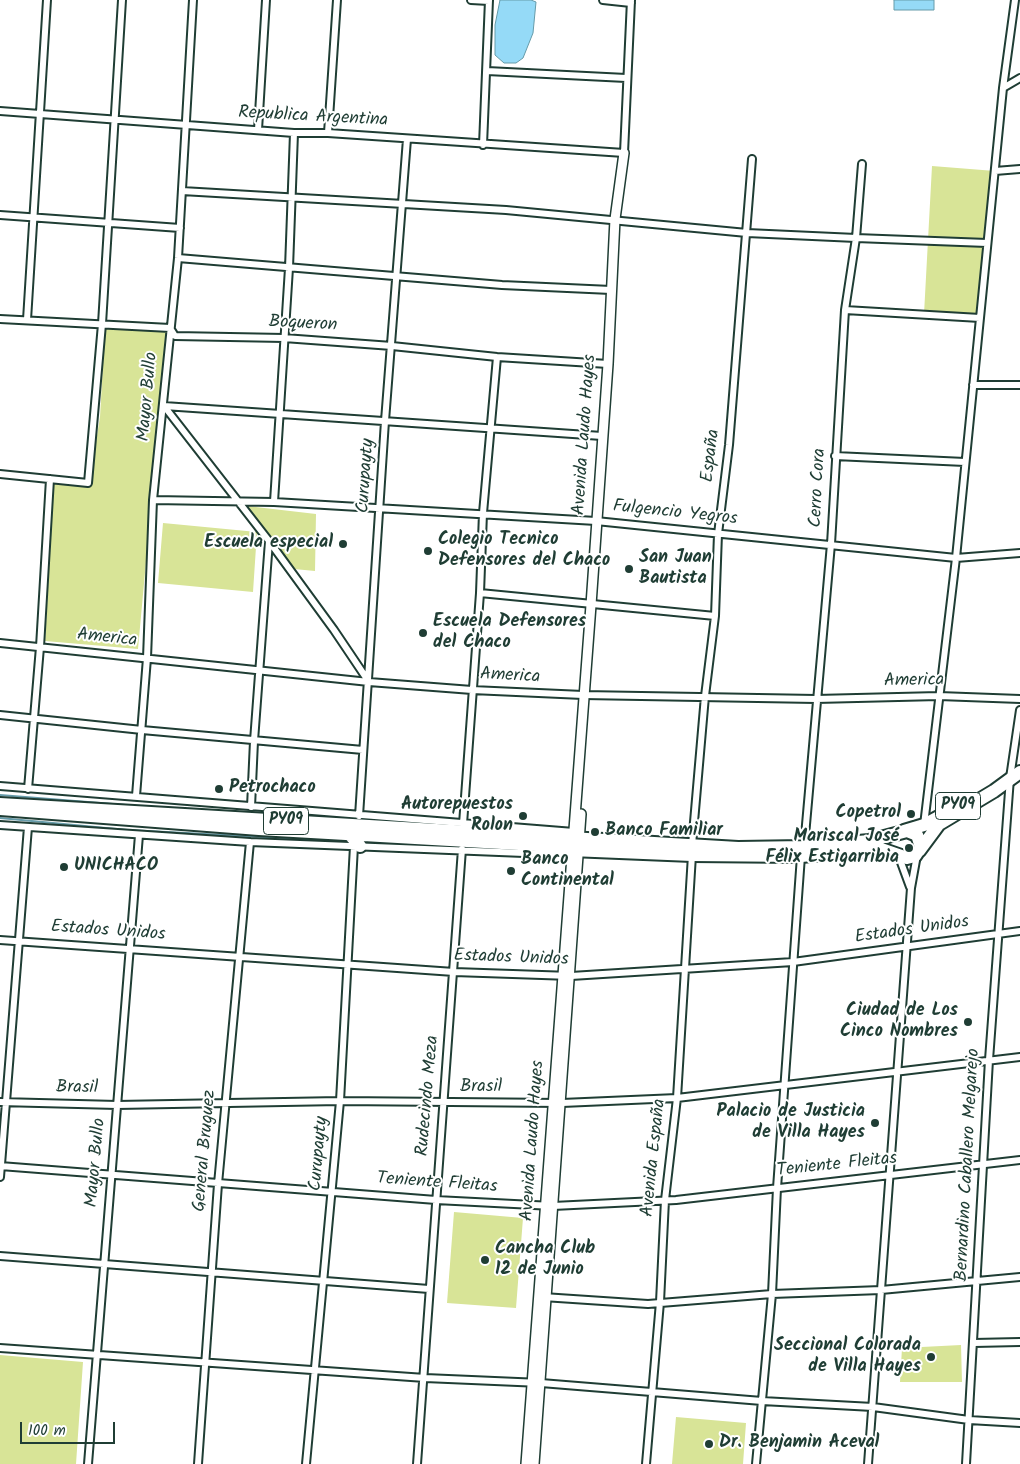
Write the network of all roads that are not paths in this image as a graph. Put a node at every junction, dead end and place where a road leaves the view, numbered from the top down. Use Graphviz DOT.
graph roads {
  1 [pos="47,0"];
  2 [pos="122,0"];
  3 [pos="194,0"];
  4 [pos="266,0"];
  5 [pos="337,0"];
  6 [pos="471,0"];
  7 [pos="603,0"];
  8 [pos="1015,0"];
  9 [pos="489,1"];
  10 [pos="631,1"];
  11 [pos="487,70"];
  12 [pos="626,78"];
  13 [pos="1020,78"];
  14 [pos="1003,88"];
  15 [pos="0,112"];
  16 [pos="40,114"];
  17 [pos="115,119"];
  18 [pos="184,125"];
  19 [pos="258,130"];
  20 [pos="294,133"];
  21 [pos="328,133"];
  22 [pos="407,139"];
  23 [pos="483,145"];
  24 [pos="624,153"];
  25 [pos="752,159"];
  26 [pos="862,164"];
  27 [pos="1020,169"];
  28 [pos="995,171"];
  29 [pos="182,191"];
  30 [pos="292,198"];
  31 [pos="402,203"];
  32 [pos="0,215"];
  33 [pos="34,216"];
  34 [pos="615,219"];
  35 [pos="108,221"];
  36 [pos="180,228"];
  37 [pos="747,233"];
  38 [pos="856,238"];
  39 [pos="987,243"];
  40 [pos="178,258"];
  41 [pos="289,268"];
  42 [pos="397,276"];
  43 [pos="611,290"];
  44 [pos="845,310"];
  45 [pos="980,318"];
  46 [pos="0,319"];
  47 [pos="27,320"];
  48 [pos="102,324"];
  49 [pos="170,328"];
  50 [pos="284,338"];
  51 [pos="392,346"];
  52 [pos="496,357"];
  53 [pos="608,364"];
  54 [pos="973,385"];
  55 [pos="1020,385"];
  56 [pos="164,406"];
  57 [pos="278,414"];
  58 [pos="385,421"];
  59 [pos="489,428"];
  60 [pos="602,436"];
  61 [pos="835,456"];
  62 [pos="965,462"];
  63 [pos="0,474"];
  64 [pos="50,480"];
  65 [pos="153,500"];
  66 [pos="236,500"];
  67 [pos="274,502"];
  68 [pos="379,508"];
  69 [pos="483,513"];
  70 [pos="598,521"];
  71 [pos="718,534"];
  72 [pos="269,542"];
  73 [pos="831,544"];
  74 [pos="1020,553"];
  75 [pos="956,558"];
  76 [pos="480,593"];
  77 [pos="593,605"];
  78 [pos="715,616"];
  79 [pos="0,643"];
  80 [pos="40,647"];
  81 [pos="147,658"];
  82 [pos="260,670"];
  83 [pos="369,682"];
  84 [pos="472,690"];
  85 [pos="586,695"];
  86 [pos="705,696"];
  87 [pos="939,696"];
  88 [pos="816,699"];
  89 [pos="1020,699"];
  90 [pos="1020,710"];
  91 [pos="0,715"];
  92 [pos="34,718"];
  93 [pos="142,730"];
  94 [pos="254,741"];
  95 [pos="363,750"];
  96 [pos="1015,775"];
  97 [pos="0,786"];
  98 [pos="28,789"];
  99 [pos="136,796"];
  100 [pos="0,804"];
  101 [pos="251,807"];
  102 [pos="0,809"];
  103 [pos="359,816"];
  104 [pos="69,823"];
  105 [pos="463,824"];
  106 [pos="0,825"];
  107 [pos="924,825"];
  108 [pos="28,827"];
  109 [pos="902,832"];
  110 [pos="348,833"];
  111 [pos="139,835"];
  112 [pos="250,842"];
  113 [pos="575,842"];
  114 [pos="357,846"];
  115 [pos="462,849"];
  116 [pos="692,850"];
  117 [pos="802,852"];
  118 [pos="919,852"];
  119 [pos="898,855"];
  120 [pos="910,888"];
  121 [pos="1020,931"];
  122 [pos="1000,933"];
  123 [pos="0,940"];
  124 [pos="20,941"];
  125 [pos="908,946"];
  126 [pos="129,949"];
  127 [pos="238,956"];
  128 [pos="793,962"];
  129 [pos="348,963"];
  130 [pos="684,970"];
  131 [pos="454,972"];
  132 [pos="568,976"];
  133 [pos="1020,1057"];
  134 [pos="989,1060"];
  135 [pos="898,1071"];
  136 [pos="786,1085"];
  137 [pos="677,1098"];
  138 [pos="340,1101"];
  139 [pos="0,1102"];
  140 [pos="8,1102"];
  141 [pos="443,1102"];
  142 [pos="225,1103"];
  143 [pos="557,1103"];
  144 [pos="117,1105"];
  145 [pos="1020,1160"];
  146 [pos="0,1166"];
  147 [pos="983,1166"];
  148 [pos="889,1175"];
  149 [pos="111,1176"];
  150 [pos="0,1177"];
  151 [pos="218,1184"];
  152 [pos="777,1188"];
  153 [pos="332,1192"];
  154 [pos="436,1200"];
  155 [pos="665,1200"];
  156 [pos="549,1206"];
  157 [pos="0,1256"];
  158 [pos="104,1264"];
  159 [pos="211,1272"];
  160 [pos="1020,1277"];
  161 [pos="322,1281"];
  162 [pos="978,1283"];
  163 [pos="429,1289"];
  164 [pos="881,1290"];
  165 [pos="772,1294"];
  166 [pos="542,1297"];
  167 [pos="660,1302"];
  168 [pos="1020,1342"];
  169 [pos="974,1344"];
  170 [pos="0,1348"];
  171 [pos="97,1354"];
  172 [pos="205,1363"];
  173 [pos="314,1370"];
  174 [pos="425,1378"];
  175 [pos="537,1383"];
  176 [pos="652,1391"];
  177 [pos="762,1401"];
  178 [pos="873,1407"];
  179 [pos="968,1420"];
  180 [pos="1020,1424"];
  181 [pos="88,1464"];
  182 [pos="198,1464"];
  183 [pos="306,1464"];
  184 [pos="417,1464"];
  185 [pos="526,1464"];
  186 [pos="534,1464"];
  187 [pos="646,1464"];
  188 [pos="756,1464"];
  189 [pos="868,1464"];
  190 [pos="966,1464"];
  1 -- 16 [label="street"];
  2 -- 17 [label="street"];
  3 -- 18 [label="street, Mayor Bullo"];
  4 -- 19 [label="street"];
  5 -- 21 [label="street"];
  6 -- 9 [label="street"];
  7 -- 10 [label="street"];
  8 -- 14 [label="street"];
  9 -- 11 [label="street"];
  10 -- 12 [label="street"];
  11 -- 12 [label="street"];
  11 -- 23 [label="street"];
  12 -- 24 [label="street"];
  13 -- 14 [label="street"];
  14 -- 28 [label="street"];
  15 -- 16 [label="street, Republica Argentina"];
  16 -- 17 [label="street, Republica Argentina"];
  16 -- 33 [label="street"];
  17 -- 18 [label="street, Republica Argentina"];
  17 -- 35 [label="street"];
  18 -- 19 [label="street, Republica Argentina"];
  18 -- 29 [label="street, Mayor Bullo"];
  19 -- 20 [label="street, Republica Argentina"];
  20 -- 21 [label="street, Republica Argentina"];
  20 -- 30 [label="street"];
  21 -- 22 [label="street, Republica Argentina"];
  22 -- 23 [label="street, Republica Argentina"];
  22 -- 31 [label="street, Curupayty"];
  23 -- 24 [label="street, Republica Argentina"];
  24 -- 34 [label="street, Avenida Laudo Hayes"];
  25 -- 37 [label="street, España"];
  26 -- 38 [label="street, Cerro Cora"];
  27 -- 28 [label="street"];
  28 -- 39 [label="street"];
  29 -- 30 [label="street"];
  29 -- 36 [label="street, Mayor Bullo"];
  30 -- 31 [label="street"];
  30 -- 41 [label="street"];
  31 -- 34 [label="street"];
  31 -- 42 [label="street, Curupayty"];
  32 -- 33 [label="street"];
  33 -- 35 [label="street"];
  33 -- 47 [label="street"];
  34 -- 37 [label="street"];
  34 -- 43 [label="street, Avenida Laudo Hayes"];
  35 -- 36 [label="street"];
  35 -- 48 [label="street"];
  36 -- 40 [label="street, Mayor Bullo"];
  37 -- 38 [label="street"];
  37 -- 71 [label="street, España"];
  38 -- 39 [label="street"];
  38 -- 44 [label="street, Cerro Cora"];
  39 -- 45 [label="street"];
  40 -- 41 [label="street"];
  40 -- 49 [label="street, Mayor Bullo"];
  41 -- 42 [label="street"];
  41 -- 50 [label="street"];
  42 -- 43 [label="street"];
  42 -- 51 [label="street, Curupayty"];
  43 -- 53 [label="street, Avenida Laudo Hayes"];
  44 -- 45 [label="street"];
  44 -- 61 [label="street, Cerro Cora"];
  45 -- 54 [label="street"];
  46 -- 47 [label="street, Boqueron"];
  47 -- 48 [label="street, Boqueron"];
  48 -- 49 [label="street, Boqueron"];
  48 -- 64 [label="street"];
  49 -- 50 [label="street, Boqueron"];
  49 -- 56 [label="street, Mayor Bullo"];
  50 -- 51 [label="street, Boqueron"];
  50 -- 57 [label="street"];
  51 -- 52 [label="street, Boqueron"];
  51 -- 58 [label="street, Curupayty"];
  52 -- 53 [label="street, Boqueron"];
  52 -- 59 [label="street"];
  53 -- 60 [label="street, Avenida Laudo Hayes"];
  54 -- 55 [label="street"];
  54 -- 62 [label="street"];
  56 -- 57 [label="street"];
  56 -- 65 [label="street, Mayor Bullo"];
  56 -- 66 [label="street"];
  57 -- 58 [label="street"];
  57 -- 67 [label="street"];
  58 -- 59 [label="street"];
  58 -- 68 [label="street, Curupayty"];
  59 -- 60 [label="street"];
  59 -- 69 [label="street"];
  60 -- 70 [label="street, Avenida Laudo Hayes"];
  61 -- 62 [label="street"];
  61 -- 73 [label="street, Cerro Cora"];
  62 -- 75 [label="street"];
  63 -- 64 [label="street"];
  64 -- 80 [label="street"];
  65 -- 66 [label="street, Fulgencio Yegros"];
  65 -- 81 [label="street, Mayor Bullo"];
  66 -- 67 [label="street, Fulgencio Yegros"];
  66 -- 72 [label="street"];
  67 -- 68 [label="street, Fulgencio Yegros"];
  68 -- 69 [label="street, Fulgencio Yegros"];
  68 -- 83 [label="street, Curupayty"];
  69 -- 70 [label="street, Fulgencio Yegros"];
  69 -- 76 [label="street"];
  70 -- 71 [label="street, Fulgencio Yegros"];
  70 -- 77 [label="street, Avenida Laudo Hayes"];
  71 -- 73 [label="street, Fulgencio Yegros"];
  71 -- 78 [label="street, España"];
  72 -- 82 [label="street"];
  72 -- 83 [label="street"];
  73 -- 75 [label="street, Fulgencio Yegros"];
  73 -- 88 [label="street, Cerro Cora"];
  74 -- 75 [label="street, Fulgencio Yegros"];
  75 -- 87 [label="street"];
  76 -- 77 [label="street"];
  76 -- 84 [label="street"];
  77 -- 78 [label="street"];
  77 -- 85 [label="street, Avenida Laudo Hayes"];
  78 -- 86 [label="street, España"];
  79 -- 80 [label="street, America"];
  80 -- 81 [label="street, America"];
  80 -- 92 [label="street"];
  81 -- 82 [label="street, America"];
  81 -- 93 [label="street, Mayor Bullo"];
  82 -- 83 [label="street, America"];
  82 -- 94 [label="street"];
  83 -- 84 [label="street, America"];
  83 -- 95 [label="street, Curupayty"];
  84 -- 85 [label="street, America"];
  84 -- 105 [label="street"];
  85 -- 86 [label="street, America"];
  85 -- 113 [label="street, Avenida Laudo Hayes"];
  86 -- 88 [label="street, America"];
  86 -- 116 [label="street, España"];
  87 -- 88 [label="street, America"];
  87 -- 89 [label="street, America"];
  87 -- 107 [label="street"];
  88 -- 117 [label="street, Cerro Cora"];
  90 -- 96 [label="street, Bernardino Caballero Melgarejo"];
  91 -- 92 [label="street"];
  92 -- 93 [label="street"];
  92 -- 98 [label="street"];
  93 -- 94 [label="street"];
  93 -- 99 [label="street, Mayor Bullo"];
  94 -- 95 [label="street"];
  94 -- 101 [label="street"];
  95 -- 103 [label="street, Curupayty"];
  96 -- 107 [label="highway, PY09"];
  96 -- 118 [label="highway, PY09"];
  96 -- 122 [label="street, Bernardino Caballero Melgarejo"];
  97 -- 98 [label="street"];
  98 -- 99 [label="street"];
  99 -- 101 [label="street"];
  100 -- 113 [label="highway, PY09"];
  101 -- 103 [label="street"];
  102 -- 104 [label="highway, PY09"];
  103 -- 105 [label="street"];
  104 -- 108 [label="street"];
  104 -- 110 [label="highway, PY09"];
  104 -- 111 [label="street"];
  105 -- 113 [label="street"];
  106 -- 108 [label="street"];
  107 -- 109 [label="highway, PY09"];
  108 -- 124 [label="street"];
  109 -- 117 [label="highway, PY09"];
  109 -- 118 [label="highway, PY09"];
  109 -- 119 [label="highway"];
  110 -- 113 [label="highway, PY09"];
  110 -- 114 [label="highway"];
  111 -- 112 [label="street"];
  111 -- 126 [label="street, Mayor Bullo"];
  112 -- 114 [label="street"];
  112 -- 127 [label="street, General Bruguez"];
  113 -- 115 [label="street"];
  113 -- 116 [label="highway, PY09"];
  113 -- 132 [label="street, Avenida Laudo Hayes"];
  114 -- 115 [label="street"];
  114 -- 129 [label="street, Curupayty"];
  115 -- 131 [label="street, Rudecindo Meza"];
  116 -- 117 [label="highway, PY09"];
  116 -- 130 [label="street, Avenida España"];
  117 -- 119 [label="highway, PY09"];
  117 -- 128 [label="street, Cerro Cora"];
  118 -- 119 [label="highway, PY09"];
  118 -- 120 [label="street"];
  119 -- 120 [label="street"];
  120 -- 125 [label="street"];
  121 -- 122 [label="street, Estados Unidos"];
  122 -- 125 [label="street, Estados Unidos"];
  122 -- 134 [label="street, Bernardino Caballero Melgarejo"];
  123 -- 124 [label="street, Estados Unidos"];
  124 -- 126 [label="street, Estados Unidos"];
  124 -- 140 [label="street"];
  125 -- 128 [label="street, Estados Unidos"];
  125 -- 135 [label="street"];
  126 -- 127 [label="street, Estados Unidos"];
  126 -- 144 [label="street, Mayor Bullo"];
  127 -- 129 [label="street, Estados Unidos"];
  127 -- 142 [label="street, General Bruguez"];
  128 -- 130 [label="street, Estados Unidos"];
  128 -- 136 [label="street, Cerro Cora"];
  129 -- 131 [label="street, Estados Unidos"];
  129 -- 138 [label="street, Curupayty"];
  130 -- 132 [label="street, Estados Unidos"];
  130 -- 137 [label="street, Avenida España"];
  131 -- 132 [label="street, Estados Unidos"];
  131 -- 141 [label="street, Rudecindo Meza"];
  132 -- 143 [label="street, Avenida Laudo Hayes"];
  133 -- 134 [label="street, Brasil"];
  134 -- 135 [label="street, Brasil"];
  134 -- 147 [label="street, Bernardino Caballero Melgarejo"];
  135 -- 136 [label="street, Brasil"];
  135 -- 148 [label="street"];
  136 -- 137 [label="street, Brasil"];
  136 -- 152 [label="street, Cerro Cora"];
  137 -- 143 [label="street, Brasil"];
  137 -- 155 [label="street, Avenida España"];
  138 -- 141 [label="street, Brasil"];
  138 -- 142 [label="street, Brasil"];
  138 -- 153 [label="street, Curupayty"];
  139 -- 140 [label="street, Brasil"];
  140 -- 144 [label="street, Brasil"];
  140 -- 146 [label="street"];
  141 -- 143 [label="street, Brasil"];
  141 -- 154 [label="street, Rudecindo Meza"];
  142 -- 144 [label="street, Brasil"];
  142 -- 151 [label="street, General Bruguez"];
  143 -- 156 [label="street, Avenida Laudo Hayes"];
  144 -- 149 [label="street, Mayor Bullo"];
  145 -- 147 [label="street, Teniente Fleitas"];
  146 -- 149 [label="street, Teniente Fleitas"];
  146 -- 150 [label="street"];
  147 -- 148 [label="street, Teniente Fleitas"];
  147 -- 162 [label="street, Bernardino Caballero Melgarejo"];
  148 -- 152 [label="street, Teniente Fleitas"];
  148 -- 164 [label="street"];
  149 -- 151 [label="street, Teniente Fleitas"];
  149 -- 158 [label="street, Mayor Bullo"];
  151 -- 153 [label="street, Teniente Fleitas"];
  151 -- 159 [label="street, General Bruguez"];
  152 -- 155 [label="street, Teniente Fleitas"];
  152 -- 165 [label="street, Cerro Cora"];
  153 -- 154 [label="street, Teniente Fleitas"];
  153 -- 161 [label="street, Curupayty"];
  154 -- 156 [label="street, Teniente Fleitas"];
  154 -- 163 [label="street, Rudecindo Meza"];
  155 -- 156 [label="street, Teniente Fleitas"];
  155 -- 167 [label="street, Avenida España"];
  156 -- 166 [label="street, Avenida Laudo Hayes"];
  157 -- 158 [label="street"];
  158 -- 159 [label="street"];
  158 -- 171 [label="street, Mayor Bullo"];
  159 -- 161 [label="street"];
  159 -- 172 [label="street, General Bruguez"];
  160 -- 162 [label="street"];
  161 -- 163 [label="street"];
  161 -- 173 [label="street, Curupayty"];
  162 -- 164 [label="street"];
  162 -- 169 [label="street, Bernardino Caballero Melgarejo"];
  163 -- 174 [label="street, Rudecindo Meza"];
  164 -- 165 [label="street"];
  164 -- 178 [label="street"];
  165 -- 167 [label="street"];
  165 -- 177 [label="street, Cerro Cora"];
  166 -- 167 [label="street"];
  166 -- 175 [label="street, Avenida Laudo Hayes"];
  167 -- 176 [label="street, Avenida España"];
  168 -- 169 [label="street"];
  169 -- 179 [label="street, Bernardino Caballero Melgarejo"];
  170 -- 171 [label="street"];
  171 -- 172 [label="street"];
  171 -- 181 [label="street, Mayor Bullo"];
  172 -- 173 [label="street"];
  172 -- 182 [label="street, General Bruguez"];
  173 -- 174 [label="street"];
  173 -- 183 [label="street, Curupayty"];
  174 -- 175 [label="street"];
  174 -- 184 [label="street, Rudecindo Meza"];
  175 -- 176 [label="street"];
  175 -- 185 [label="street, Avenida Laudo Hayes"];
  175 -- 186 [label="street, Avenida Laudo Hayes"];
  176 -- 177 [label="street"];
  176 -- 187 [label="street, Avenida España"];
  177 -- 178 [label="street"];
  177 -- 188 [label="street, Cerro Cora"];
  178 -- 179 [label="street"];
  178 -- 189 [label="street"];
  179 -- 180 [label="street"];
  179 -- 190 [label="street, Bernardino Caballero Melgarejo"];
}
